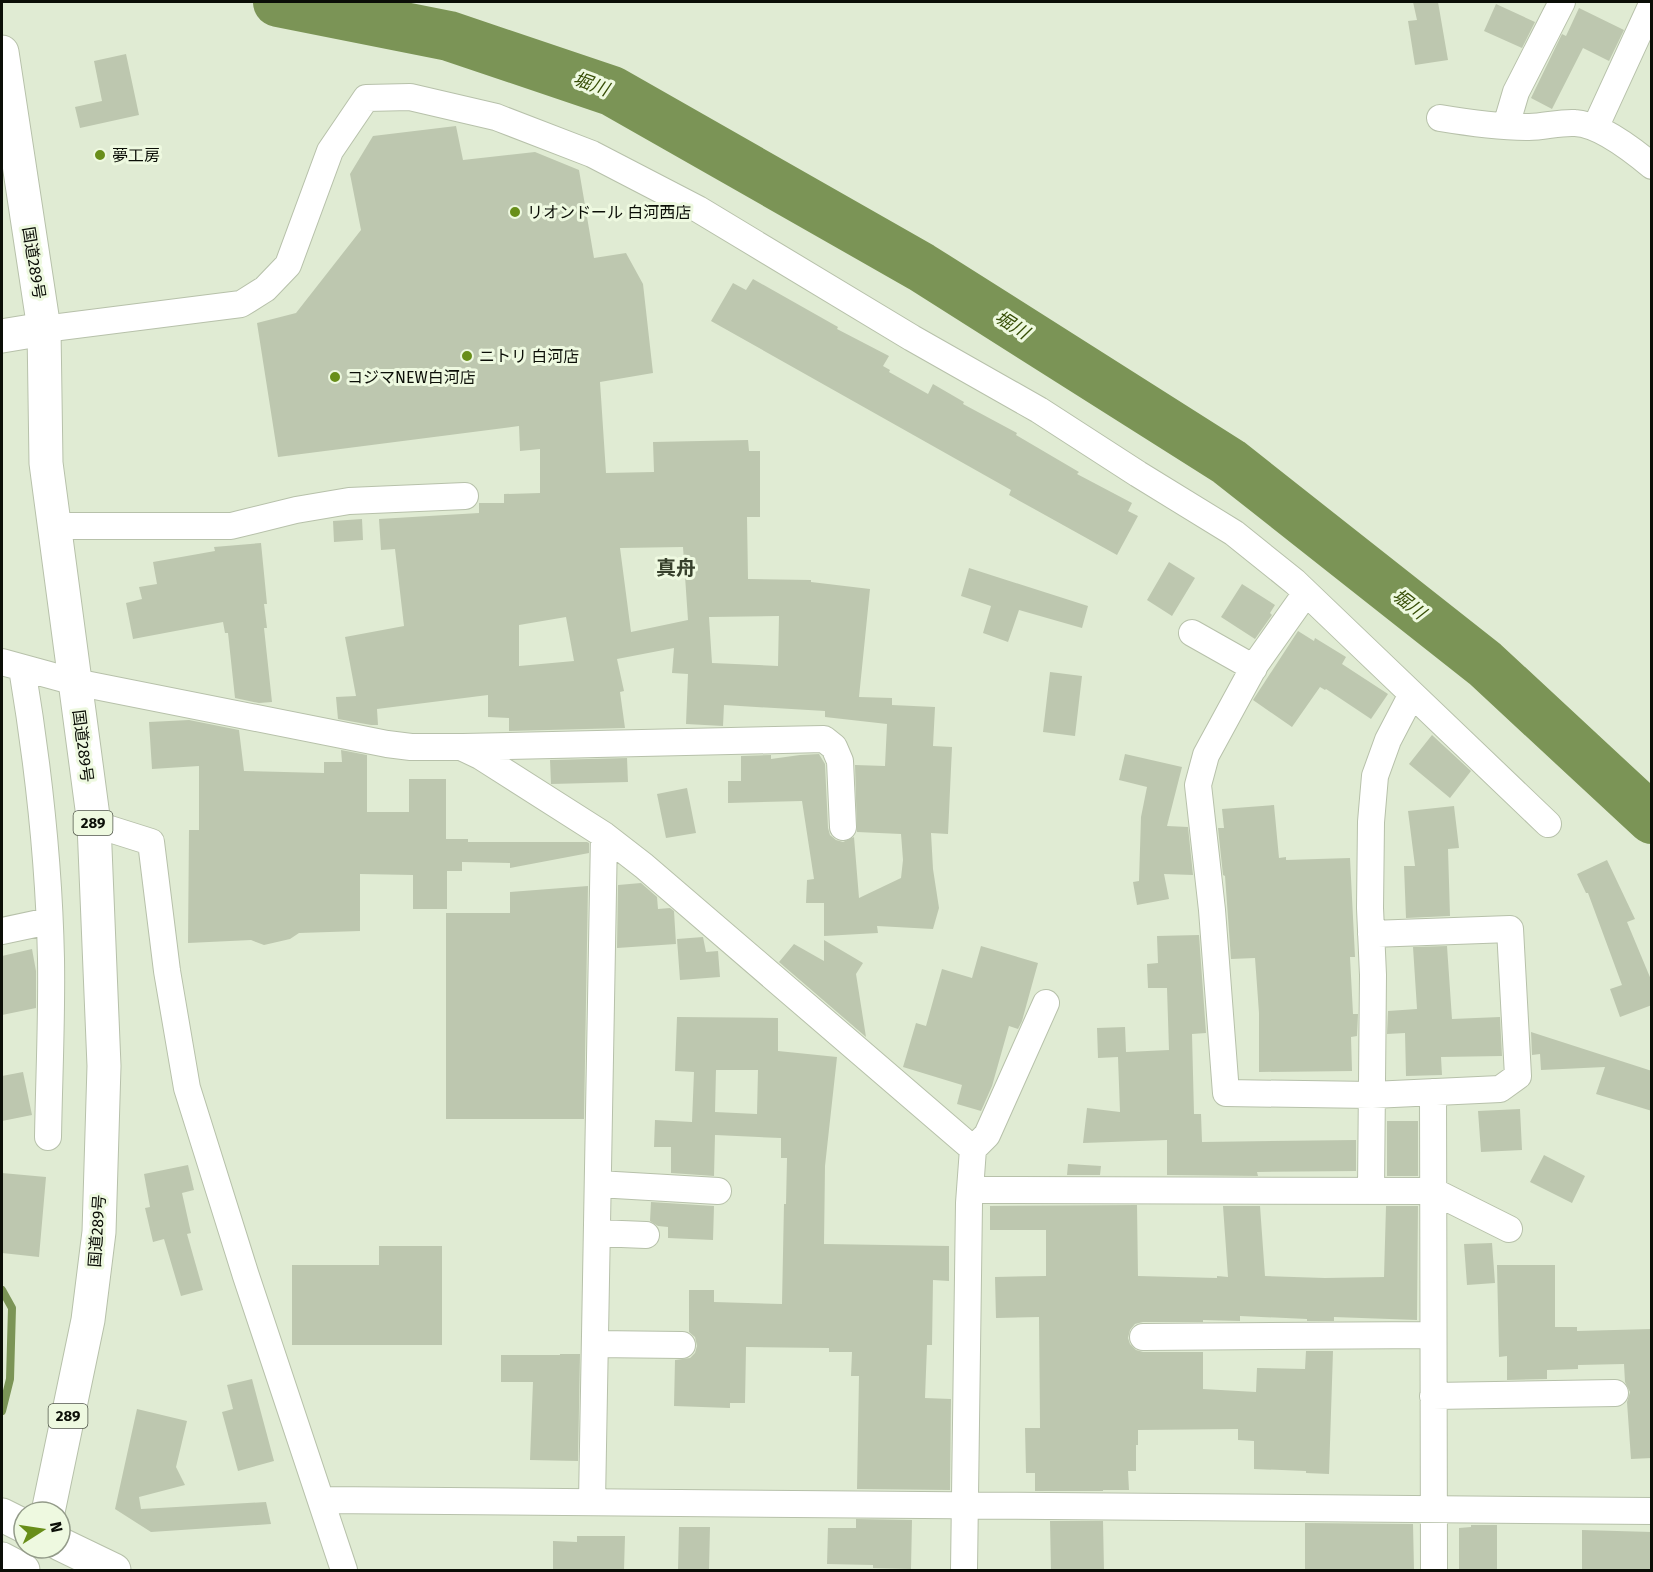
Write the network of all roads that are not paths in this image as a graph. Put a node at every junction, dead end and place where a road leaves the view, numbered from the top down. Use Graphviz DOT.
graph roads {
  1 [pos="1562,2"];
  2 [pos="1652,4"];
  3 [pos="2,52"];
  4 [pos="1440,118"];
  5 [pos="1506,126"];
  6 [pos="1595,128"];
  7 [pos="1652,166"];
  8 [pos="44,329"];
  9 [pos="2,336"];
  10 [pos="465,496"];
  11 [pos="54,526"];
  12 [pos="1306,593"];
  13 [pos="1191,633"];
  14 [pos="12,665"];
  15 [pos="1254,668"];
  16 [pos="75,682"];
  17 [pos="1412,694"];
  18 [pos="461,747"];
  19 [pos="94,824"];
  20 [pos="1548,824"];
  21 [pos="843,827"];
  22 [pos="604,835"];
  23 [pos="49,921"];
  24 [pos="2,931"];
  25 [pos="1371,934"];
  26 [pos="1046,1003"];
  27 [pos="1433,1092"];
  28 [pos="1371,1095"];
  29 [pos="48,1137"];
  30 [pos="973,1149"];
  31 [pos="598,1184"];
  32 [pos="970,1190"];
  33 [pos="1371,1190"];
  34 [pos="718,1191"];
  35 [pos="1433,1191"];
  36 [pos="1509,1229"];
  37 [pos="597,1233"];
  38 [pos="646,1235"];
  39 [pos="1433,1335"];
  40 [pos="1143,1338"];
  41 [pos="595,1344"];
  42 [pos="682,1346"];
  43 [pos="1615,1393"];
  44 [pos="1433,1396"];
  45 [pos="50,1500"];
  46 [pos="322,1500"];
  47 [pos="592,1503"];
  48 [pos="964,1506"];
  49 [pos="1433,1509"];
  50 [pos="1652,1511"];
  51 [pos="72,1550"];
  52 [pos="2,1559"];
  53 [pos="23,1570"];
  54 [pos="114,1570"];
  55 [pos="344,1570"];
  56 [pos="964,1570"];
  57 [pos="1434,1570"];
  1 -- 5 [label="street"];
  2 -- 6 [label="street"];
  3 -- 8 [label="main road, 国道289号 / 289"];
  4 -- 5 [label="street"];
  5 -- 6 [label="street"];
  6 -- 7 [label="street"];
  8 -- 9 [label="main road"];
  8 -- 11 [label="main road, 国道289号 / 289"];
  8 -- 12 [label="street"];
  10 -- 11 [label="street"];
  11 -- 16 [label="main road, 国道289号 / 289"];
  12 -- 15 [label="street"];
  12 -- 17 [label="street"];
  13 -- 15 [label="street"];
  14 -- 16 [label="street"];
  14 -- 23 [label="street"];
  15 -- 28 [label="street"];
  16 -- 18 [label="street"];
  16 -- 19 [label="main road, 国道289号 / 289"];
  17 -- 20 [label="street"];
  17 -- 25 [label="street"];
  18 -- 21 [label="street"];
  18 -- 22 [label="street"];
  19 -- 45 [label="main road, 国道289号 / 289"];
  19 -- 46 [label="street"];
  22 -- 30 [label="street"];
  22 -- 31 [label="street"];
  23 -- 24 [label="street"];
  23 -- 29 [label="street"];
  25 -- 27 [label="street"];
  25 -- 28 [label="street"];
  26 -- 30 [label="street"];
  27 -- 28 [label="street"];
  27 -- 35 [label="street"];
  28 -- 33 [label="street"];
  30 -- 32 [label="street"];
  31 -- 34 [label="street"];
  31 -- 37 [label="street"];
  32 -- 33 [label="street"];
  32 -- 48 [label="street"];
  33 -- 35 [label="street"];
  35 -- 36 [label="street"];
  35 -- 39 [label="street"];
  37 -- 38 [label="street"];
  37 -- 41 [label="street"];
  39 -- 40 [label="street"];
  39 -- 44 [label="street"];
  41 -- 42 [label="street"];
  41 -- 47 [label="street"];
  43 -- 44 [label="street"];
  44 -- 49 [label="street"];
  46 -- 47 [label="street"];
  46 -- 55 [label="street"];
  47 -- 48 [label="street"];
  48 -- 49 [label="street"];
  48 -- 56 [label="street"];
  49 -- 50 [label="street"];
  49 -- 57 [label="street"];
  51 -- 54 [label="main road"];
  52 -- 53 [label="main road"];
}
